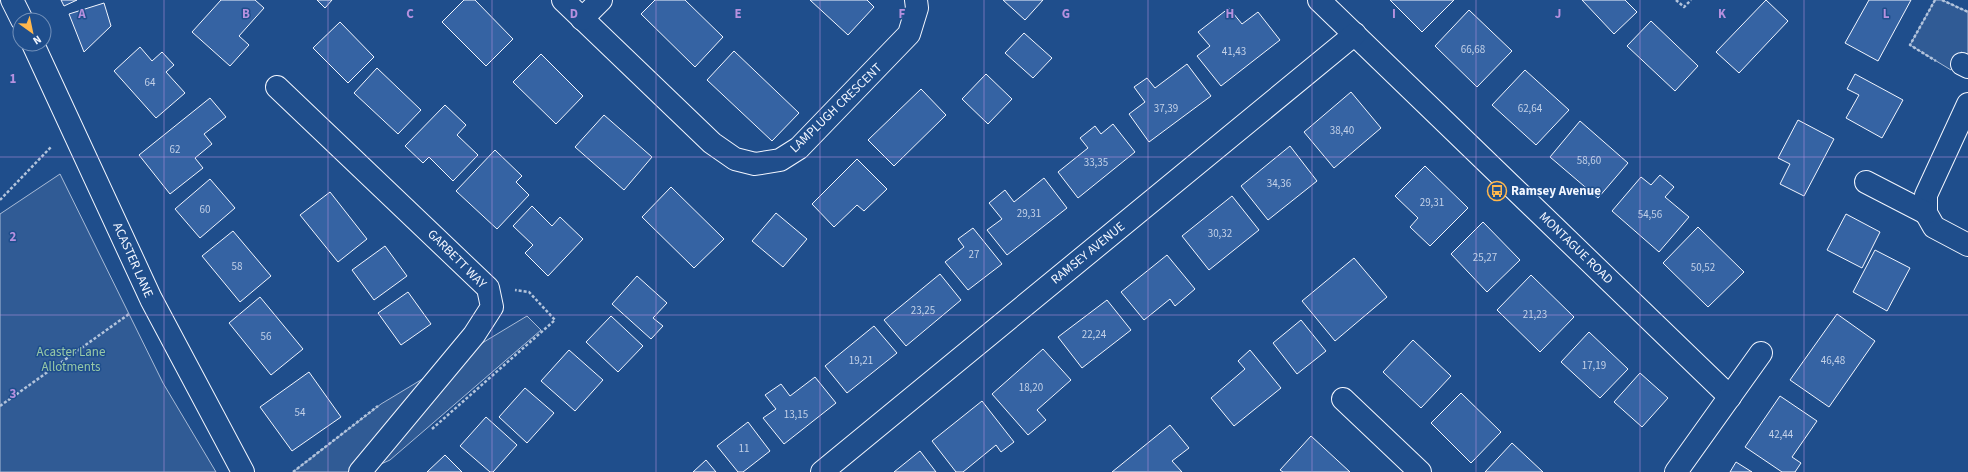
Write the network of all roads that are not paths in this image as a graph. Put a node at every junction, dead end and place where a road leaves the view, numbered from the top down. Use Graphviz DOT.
graph roads {
  1 [pos="12,0"];
  2 [pos="563,0"];
  3 [pos="601,0"];
  4 [pos="916,0"];
  5 [pos="1319,0"];
  6 [pos="18,12"];
  7 [pos="582,19"];
  8 [pos="1355,34"];
  9 [pos="37,52"];
  10 [pos="277,87"];
  11 [pos="1968,104"];
  12 [pos="1866,182"];
  13 [pos="1926,213"];
  14 [pos="1968,245"];
  15 [pos="1761,353"];
  16 [pos="1730,397"];
  17 [pos="1343,399"];
  18 [pos="243,472"];
  19 [pos="360,472"];
  20 [pos="822,472"];
  21 [pos="1420,472"];
  22 [pos="1676,472"];
  1 -- 6 [label="street"];
  2 -- 7 [label="street, LAMPLUGH CRESCENT"];
  3 -- 7 [label="street"];
  4 -- 7 [label="street, LAMPLUGH CRESCENT"];
  5 -- 8 [label="street, MONTAGUE ROAD"];
  8 -- 16 [label="street, MONTAGUE ROAD"];
  8 -- 20 [label="street, RAMSEY AVENUE"];
  9 -- 18 [label="street, ACASTER LANE"];
  10 -- 19 [label="street, GARBETT WAY"];
  11 -- 13 [label="street"];
  12 -- 13 [label="street"];
  13 -- 14 [label="street"];
  15 -- 16 [label="street"];
  16 -- 22 [label="street"];
  17 -- 21 [label="street"];
}
